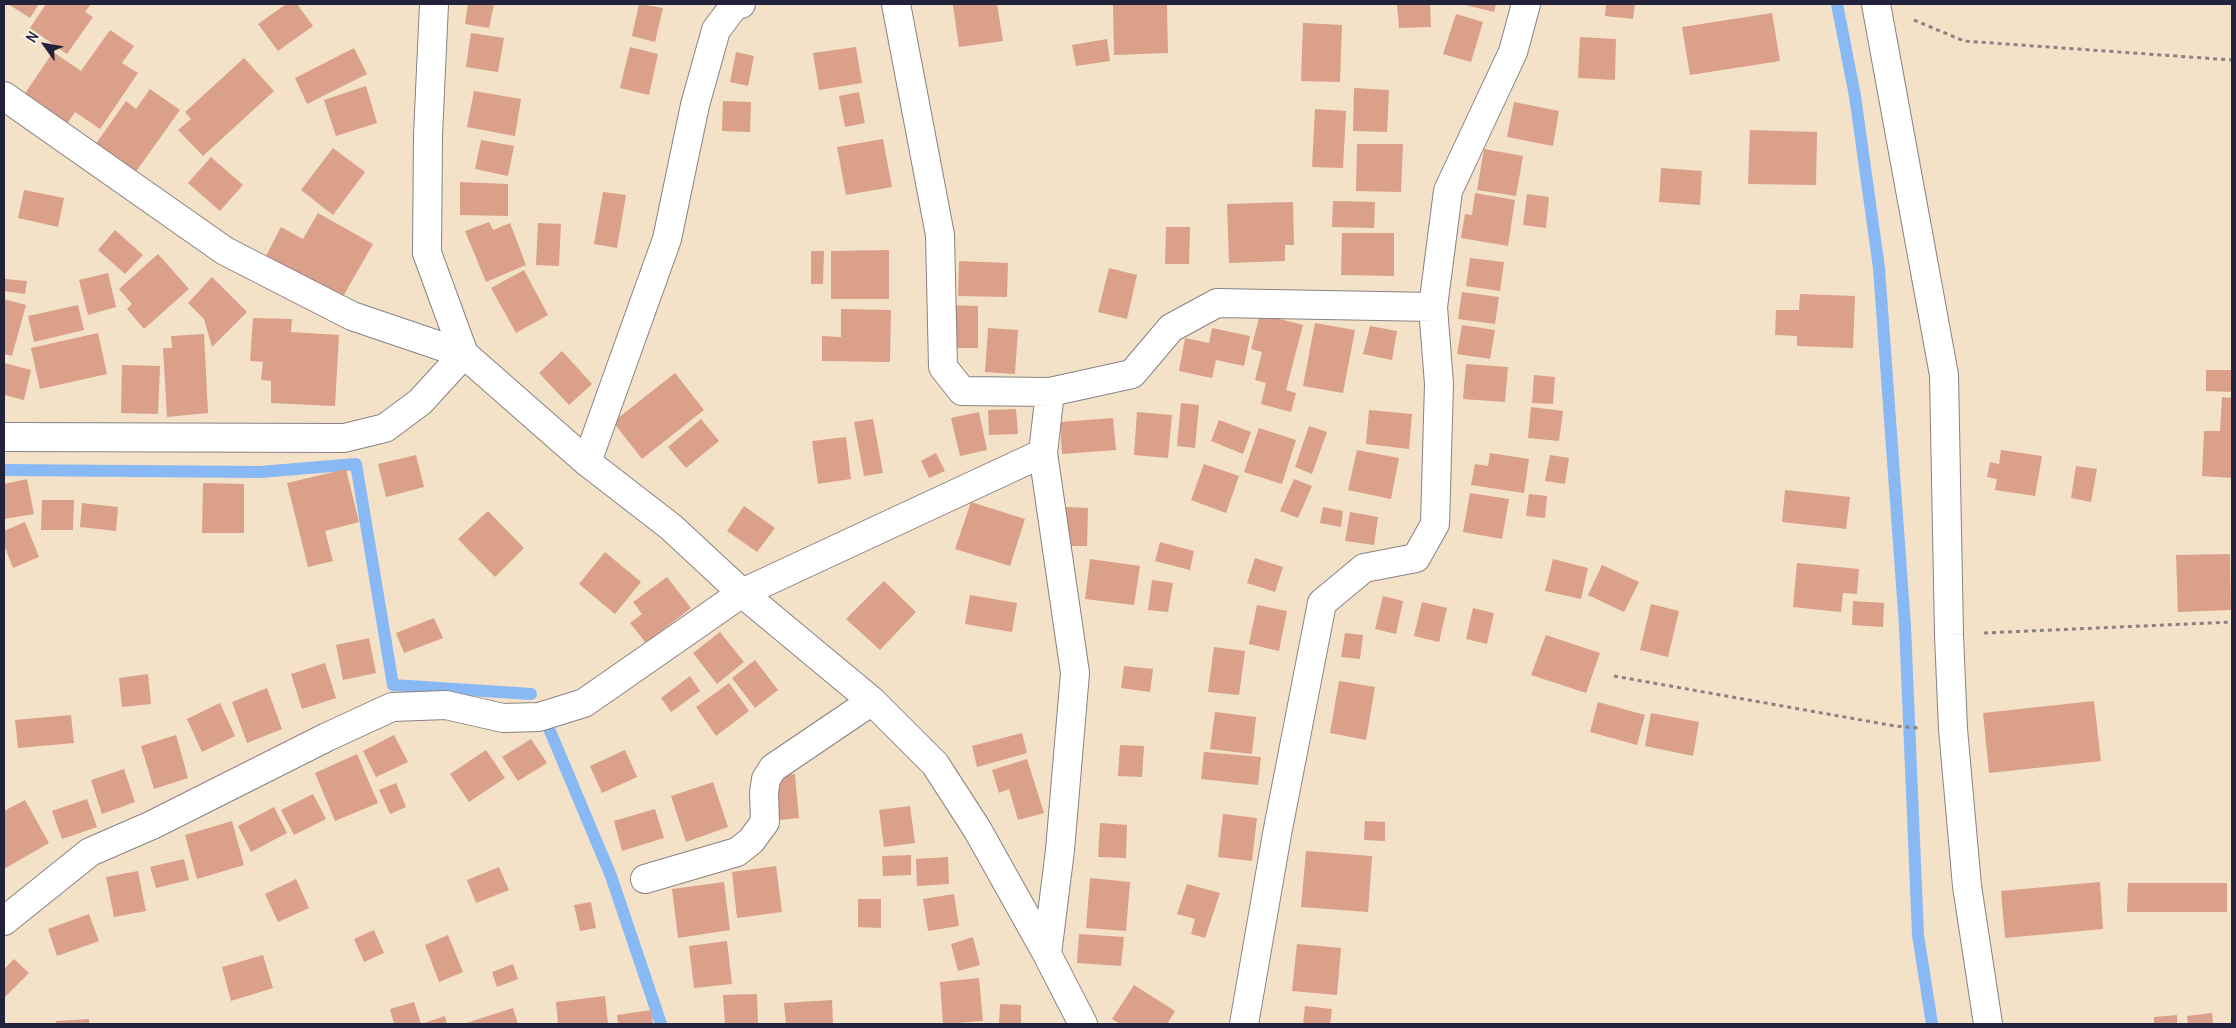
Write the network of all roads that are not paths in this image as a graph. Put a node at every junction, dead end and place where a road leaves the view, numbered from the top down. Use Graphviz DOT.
graph roads {
  1 [pos="434,4"];
  2 [pos="741,4"];
  3 [pos="896,4"];
  4 [pos="1526,4"];
  5 [pos="1876,4"];
  6 [pos="4,96"];
  7 [pos="1433,307"];
  8 [pos="464,354"];
  9 [pos="1050,392"];
  10 [pos="4,437"];
  11 [pos="1044,453"];
  12 [pos="587,462"];
  13 [pos="742,593"];
  14 [pos="872,700"];
  15 [pos="645,880"];
  16 [pos="4,921"];
  17 [pos="1047,954"];
  18 [pos="1083,1024"];
  19 [pos="1244,1024"];
  20 [pos="1988,1024"];
  1 -- 8 [label="street"];
  2 -- 12 [label="street"];
  3 -- 9 [label="street"];
  4 -- 7 [label="street"];
  5 -- 20 [label="street"];
  6 -- 8 [label="street"];
  7 -- 9 [label="street"];
  7 -- 19 [label="street"];
  8 -- 10 [label="street"];
  8 -- 12 [label="street"];
  9 -- 11 [label="street"];
  11 -- 13 [label="street"];
  11 -- 17 [label="street"];
  12 -- 13 [label="street"];
  13 -- 14 [label="street"];
  13 -- 16 [label="street"];
  14 -- 15 [label="street"];
  14 -- 17 [label="street"];
  17 -- 18 [label="street"];
}
